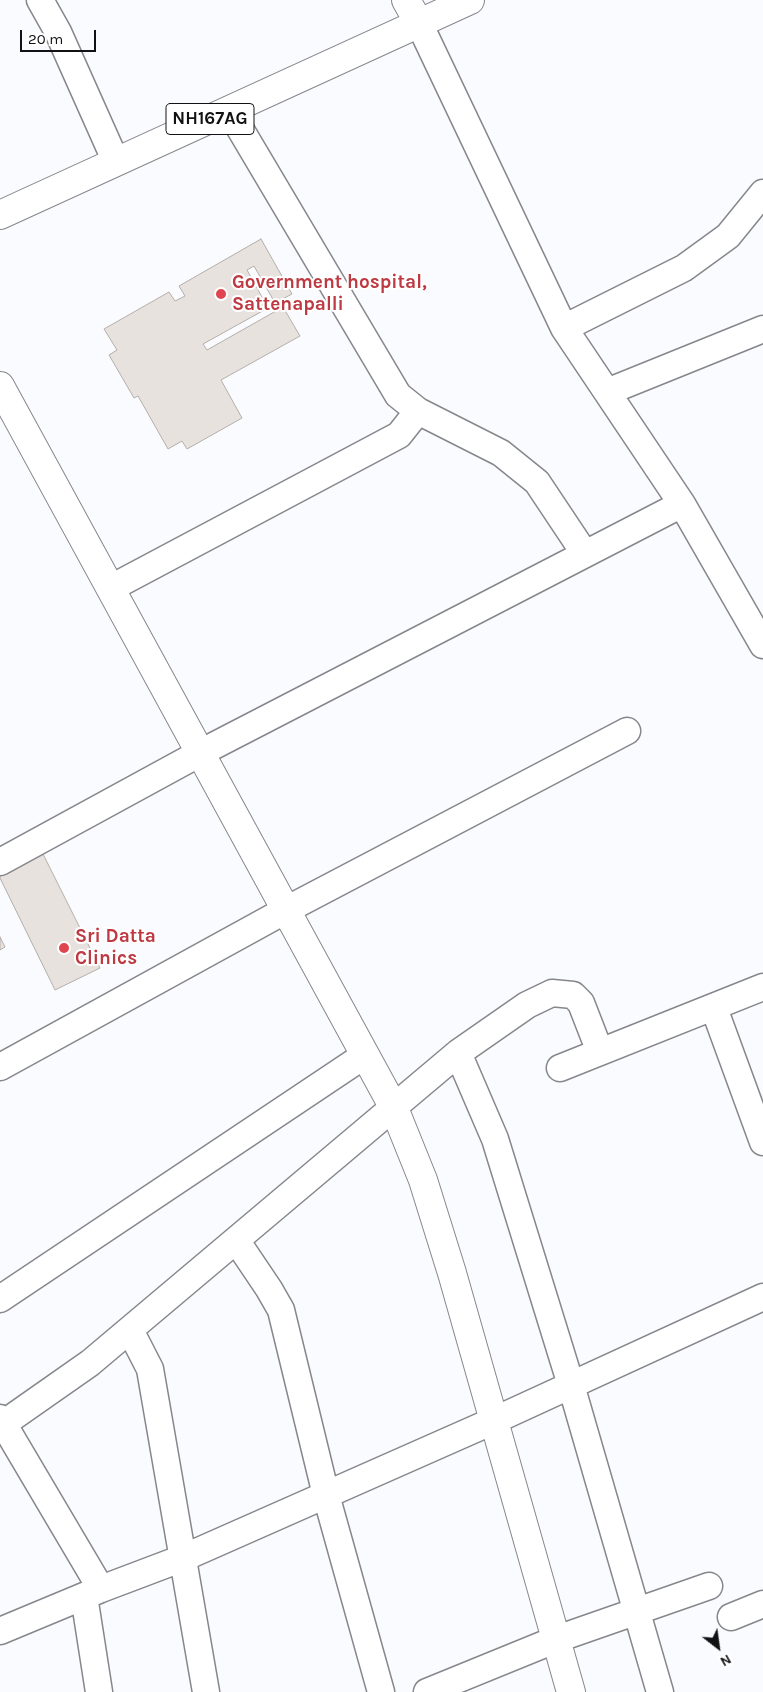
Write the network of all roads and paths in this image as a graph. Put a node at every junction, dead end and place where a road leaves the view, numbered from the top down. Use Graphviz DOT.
graph roads {
  1 [pos="40,0"];
  2 [pos="470,0"];
  3 [pos="413,12"];
  4 [pos="229,110"];
  5 [pos="116,162"];
  6 [pos="763,192"];
  7 [pos="0,215"];
  8 [pos="564,328"];
  9 [pos="763,329"];
  10 [pos="0,386"];
  11 [pos="607,392"];
  12 [pos="418,411"];
  13 [pos="682,504"];
  14 [pos="585,554"];
  15 [pos="111,588"];
  16 [pos="763,645"];
  17 [pos="627,731"];
  18 [pos="200,753"];
  19 [pos="0,862"];
  20 [pos="286,910"];
  21 [pos="763,987"];
  22 [pos="714,1008"];
  23 [pos="600,1052"];
  24 [pos="458,1053"];
  25 [pos="365,1055"];
  26 [pos="0,1067"];
  27 [pos="560,1068"];
  28 [pos="394,1108"];
  29 [pos="763,1142"];
  30 [pos="236,1240"];
  31 [pos="763,1297"];
  32 [pos="0,1299"];
  33 [pos="130,1330"];
  34 [pos="571,1385"];
  35 [pos="493,1421"];
  36 [pos="1,1422"];
  37 [pos="326,1495"];
  38 [pos="183,1558"];
  39 [pos="709,1586"];
  40 [pos="92,1592"];
  41 [pos="763,1604"];
  42 [pos="637,1612"];
  43 [pos="731,1617"];
  44 [pos="0,1631"];
  45 [pos="557,1639"];
  46 [pos="98,1692"];
  47 [pos="206,1692"];
  48 [pos="381,1692"];
  49 [pos="427,1692"];
  50 [pos="571,1692"];
  51 [pos="660,1692"];
  1 -- 5 [label="street"];
  2 -- 3 [label="main road, NH167AG"];
  3 -- 4 [label="main road, NH167AG"];
  3 -- 8 [label="street"];
  4 -- 5 [label="main road, NH167AG"];
  4 -- 12 [label="street"];
  5 -- 7 [label="main road, NH167AG"];
  6 -- 8 [label="street"];
  8 -- 11 [label="street"];
  9 -- 11 [label="street"];
  10 -- 15 [label="main road"];
  11 -- 13 [label="street"];
  12 -- 14 [label="street"];
  12 -- 15 [label="street"];
  13 -- 14 [label="street"];
  13 -- 16 [label="street"];
  14 -- 18 [label="street"];
  15 -- 18 [label="main road"];
  17 -- 20 [label="street"];
  18 -- 19 [label="street"];
  18 -- 20 [label="main road"];
  20 -- 25 [label="main road"];
  20 -- 26 [label="street"];
  21 -- 22 [label="street"];
  22 -- 23 [label="street"];
  22 -- 29 [label="street"];
  23 -- 24 [label="street"];
  23 -- 27 [label="street"];
  24 -- 28 [label="street"];
  24 -- 34 [label="street"];
  25 -- 28 [label="main road"];
  25 -- 32 [label="street"];
  28 -- 30 [label="street"];
  28 -- 35 [label="main road"];
  30 -- 33 [label="street"];
  30 -- 37 [label="street"];
  31 -- 34 [label="street"];
  33 -- 36 [label="street"];
  33 -- 38 [label="street"];
  34 -- 35 [label="street"];
  34 -- 42 [label="street"];
  35 -- 37 [label="street"];
  35 -- 45 [label="main road"];
  36 -- 40 [label="street"];
  37 -- 38 [label="street"];
  37 -- 48 [label="street"];
  38 -- 40 [label="street"];
  38 -- 47 [label="street"];
  39 -- 42 [label="street"];
  40 -- 44 [label="street"];
  40 -- 46 [label="street"];
  41 -- 43 [label="street"];
  42 -- 45 [label="street"];
  42 -- 51 [label="street"];
  45 -- 49 [label="street"];
  45 -- 50 [label="main road"];
}
